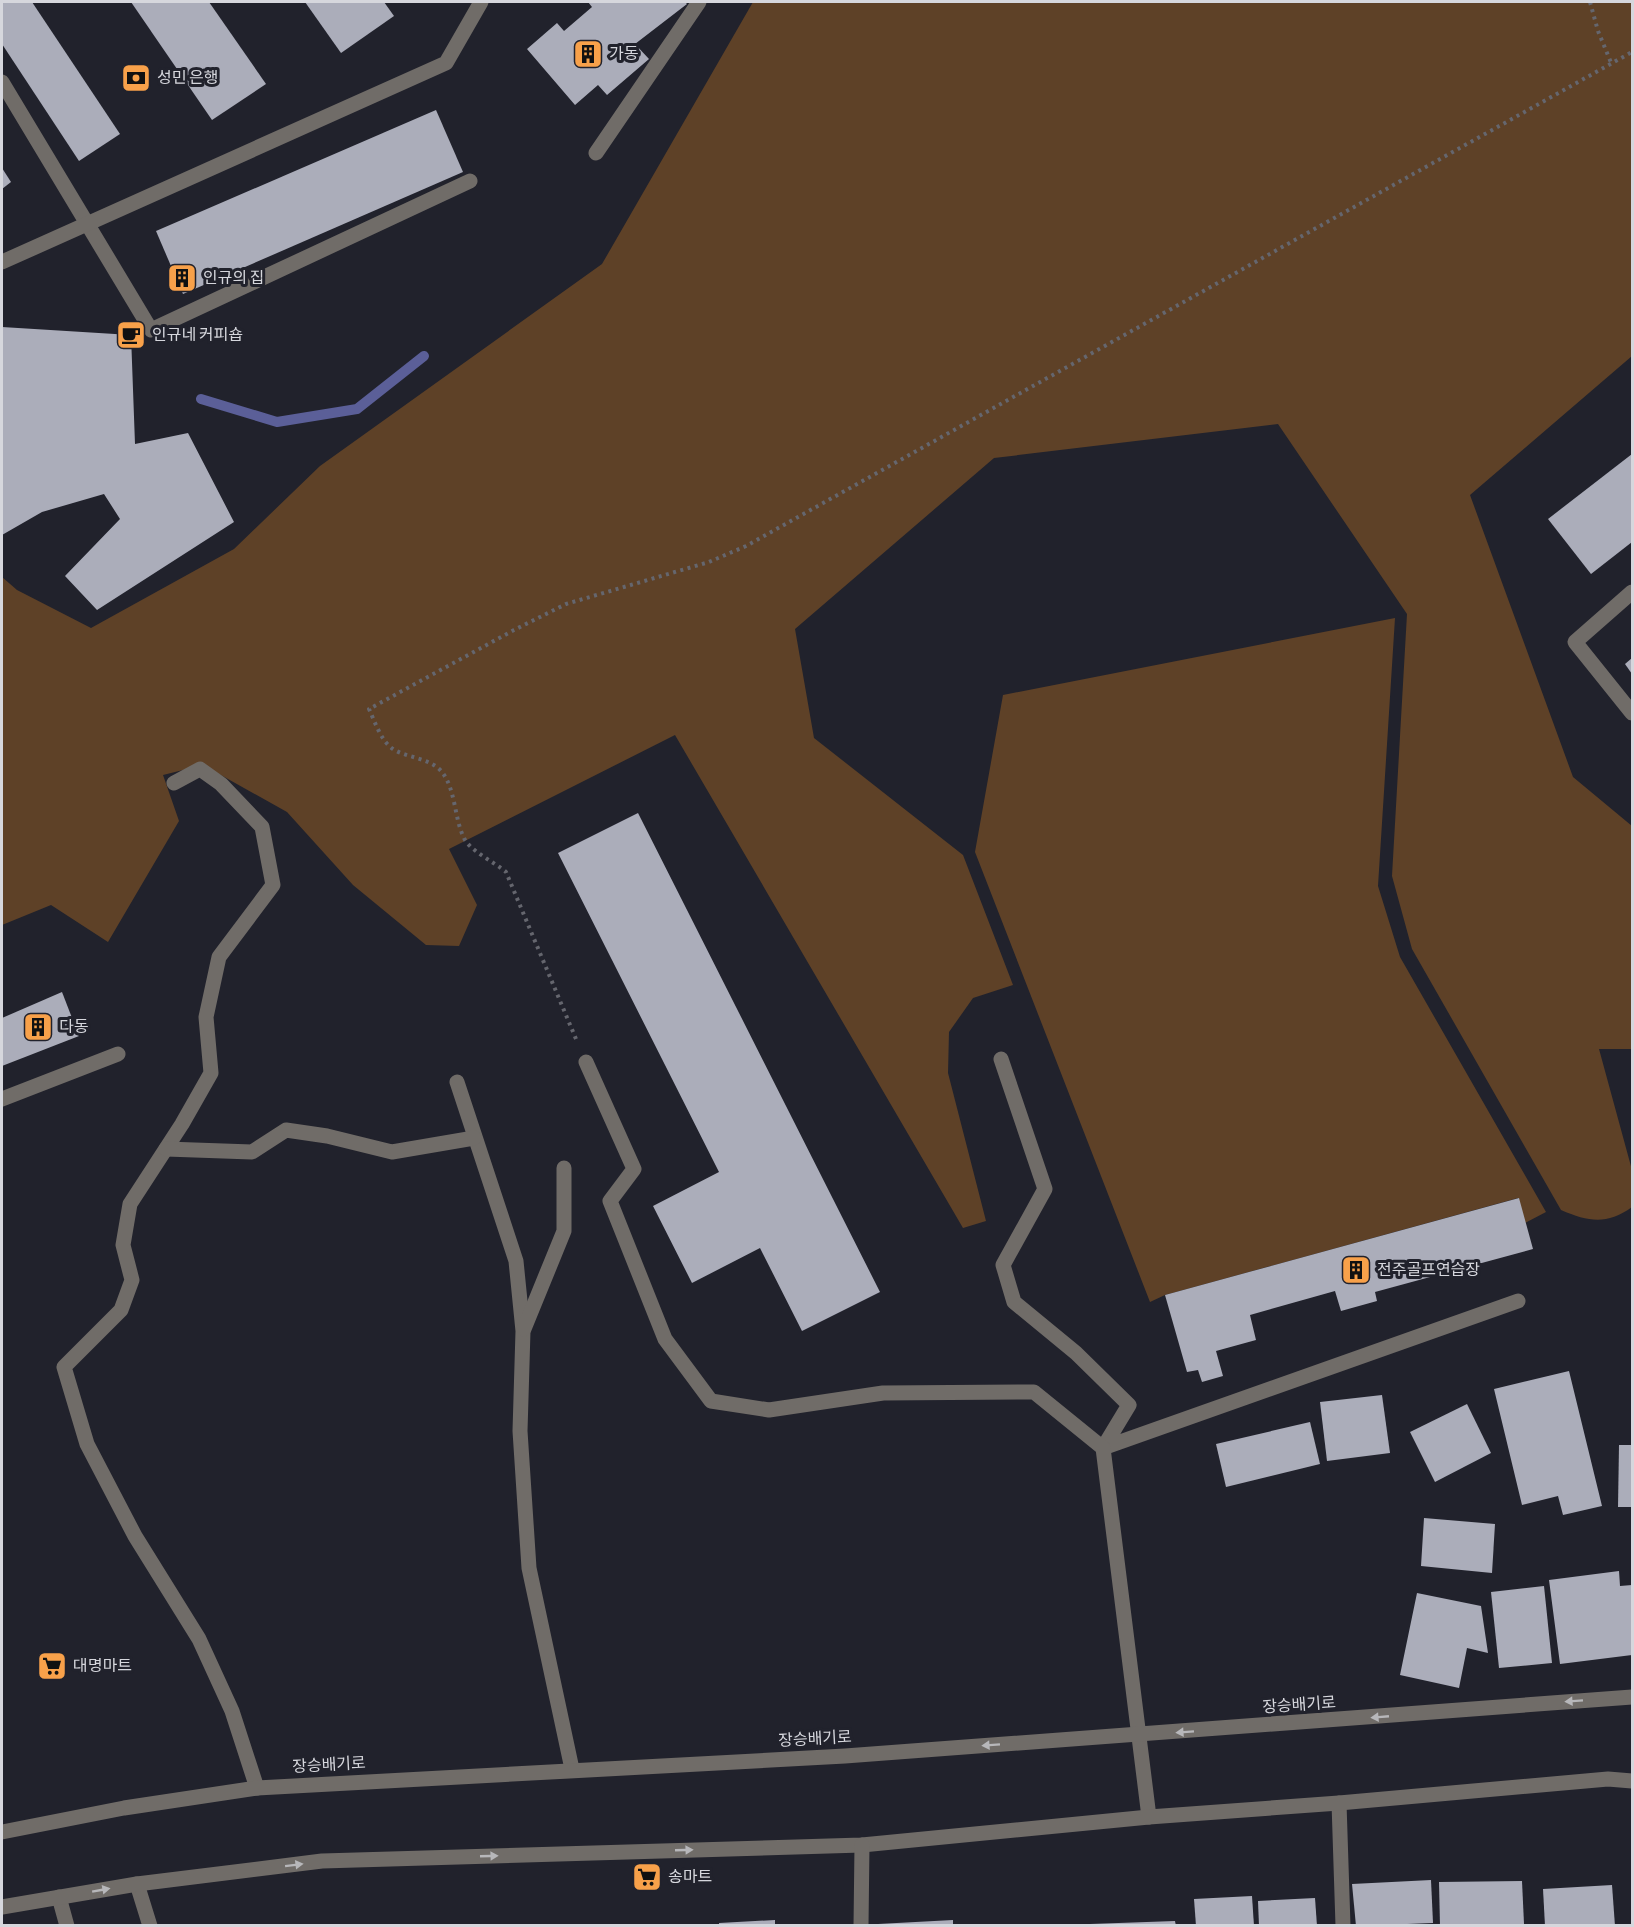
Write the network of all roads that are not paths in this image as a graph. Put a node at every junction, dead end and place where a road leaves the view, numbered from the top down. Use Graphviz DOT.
graph roads {
  1 [pos="481,2"];
  2 [pos="699,2"];
  3 [pos="2,82"];
  4 [pos="596,153"];
  5 [pos="470,181"];
  6 [pos="88,223"];
  7 [pos="2,262"];
  8 [pos="1632,592"];
  9 [pos="1632,713"];
  10 [pos="174,783"];
  11 [pos="118,1054"];
  12 [pos="1001,1059"];
  13 [pos="586,1062"];
  14 [pos="458,1082"];
  15 [pos="2,1099"];
  16 [pos="474,1138"];
  17 [pos="166,1149"];
  18 [pos="564,1168"];
  19 [pos="1518,1301"];
  20 [pos="522,1331"];
  21 [pos="1103,1448"];
  22 [pos="1632,1697"];
  23 [pos="1139,1735"];
  24 [pos="572,1769"];
  25 [pos="1632,1780"];
  26 [pos="257,1788"];
  27 [pos="1339,1803"];
  28 [pos="1149,1817"];
  29 [pos="2,1832"];
  30 [pos="862,1845"];
  31 [pos="137,1884"];
  32 [pos="59,1897"];
  33 [pos="2,1907"];
  34 [pos="67,1926"];
  35 [pos="150,1926"];
  36 [pos="861,1926"];
  37 [pos="1343,1926"];
  1 -- 6 [label="street"];
  2 -- 4 [label="street"];
  3 -- 6 [label="street"];
  5 -- 6 [label="street"];
  6 -- 7 [label="street"];
  8 -- 9 [label="street"];
  10 -- 17 [label="street"];
  11 -- 15 [label="street"];
  12 -- 21 [label="street"];
  13 -- 21 [label="street"];
  14 -- 16 [label="street"];
  16 -- 17 [label="street"];
  16 -- 20 [label="street"];
  17 -- 26 [label="street"];
  18 -- 20 [label="street"];
  19 -- 21 [label="street"];
  20 -- 24 [label="street"];
  21 -- 23 [label="street"];
  22 -- 23 [label="street, 장승배기로, one-way"];
  23 -- 24 [label="street, 장승배기로, one-way"];
  23 -- 28 [label="street"];
  24 -- 26 [label="street, 장승배기로"];
  25 -- 27 [label="street"];
  26 -- 29 [label="street, 장승배기로"];
  27 -- 28 [label="street"];
  27 -- 37 [label="street"];
  28 -- 30 [label="street"];
  31 -- 30 [label="street, one-way"];
  30 -- 36 [label="street"];
  32 -- 31 [label="street, one-way"];
  31 -- 35 [label="street"];
  32 -- 33 [label="street"];
  32 -- 34 [label="street"];
}
